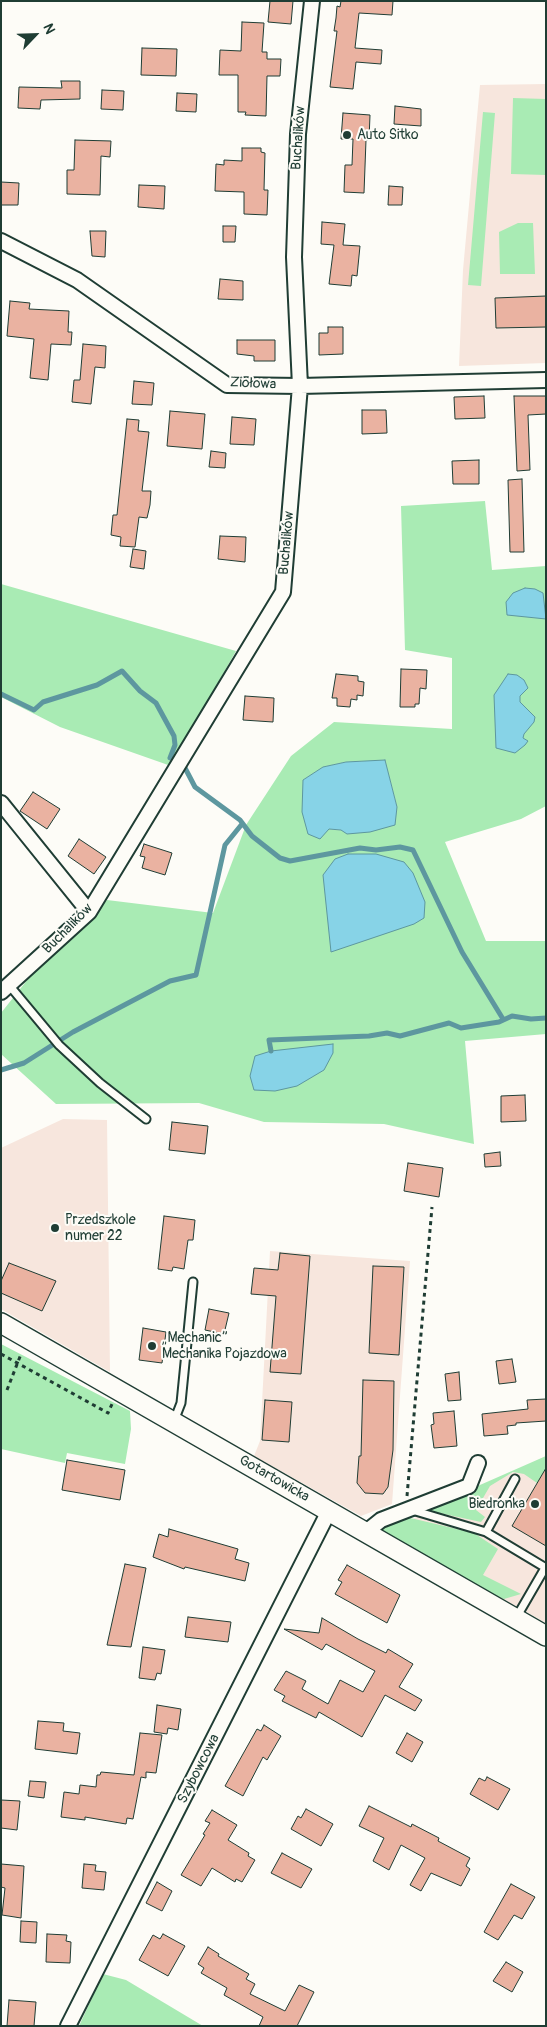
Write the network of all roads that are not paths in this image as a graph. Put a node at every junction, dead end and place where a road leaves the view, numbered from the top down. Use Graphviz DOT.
graph roads {
  1 [pos="312,1"];
  2 [pos="1,241"];
  3 [pos="546,380"];
  4 [pos="300,386"];
  5 [pos="1,804"];
  6 [pos="89,912"];
  7 [pos="5,989"];
  8 [pos="146,1119"];
  9 [pos="193,1282"];
  10 [pos="1,1323"];
  11 [pos="174,1422"];
  12 [pos="478,1463"];
  13 [pos="514,1479"];
  14 [pos="406,1509"];
  15 [pos="329,1511"];
  16 [pos="366,1532"];
  17 [pos="486,1532"];
  18 [pos="545,1568"];
  19 [pos="516,1618"];
  20 [pos="546,1636"];
  21 [pos="68,2026"];
  1 -- 4 [label="street, Buchalików"];
  2 -- 4 [label="street, Ziołowa"];
  3 -- 4 [label="street, Ziołowa"];
  4 -- 6 [label="street, Buchalików"];
  5 -- 6 [label="street"];
  6 -- 7 [label="street, Buchalików"];
  7 -- 8 [label="lane"];
  9 -- 11 [label="lane"];
  10 -- 11 [label="street, Gotartowicka"];
  11 -- 15 [label="street, Gotartowicka"];
  12 -- 14 [label="street"];
  13 -- 17 [label="lane"];
  14 -- 16 [label="street"];
  14 -- 17 [label="lane"];
  15 -- 16 [label="street, Gotartowicka"];
  15 -- 21 [label="street, Szybowcowa"];
  16 -- 19 [label="street, Gotartowicka"];
  17 -- 18 [label="lane"];
  18 -- 19 [label="lane"];
  19 -- 20 [label="street, Gotartowicka"];
}
